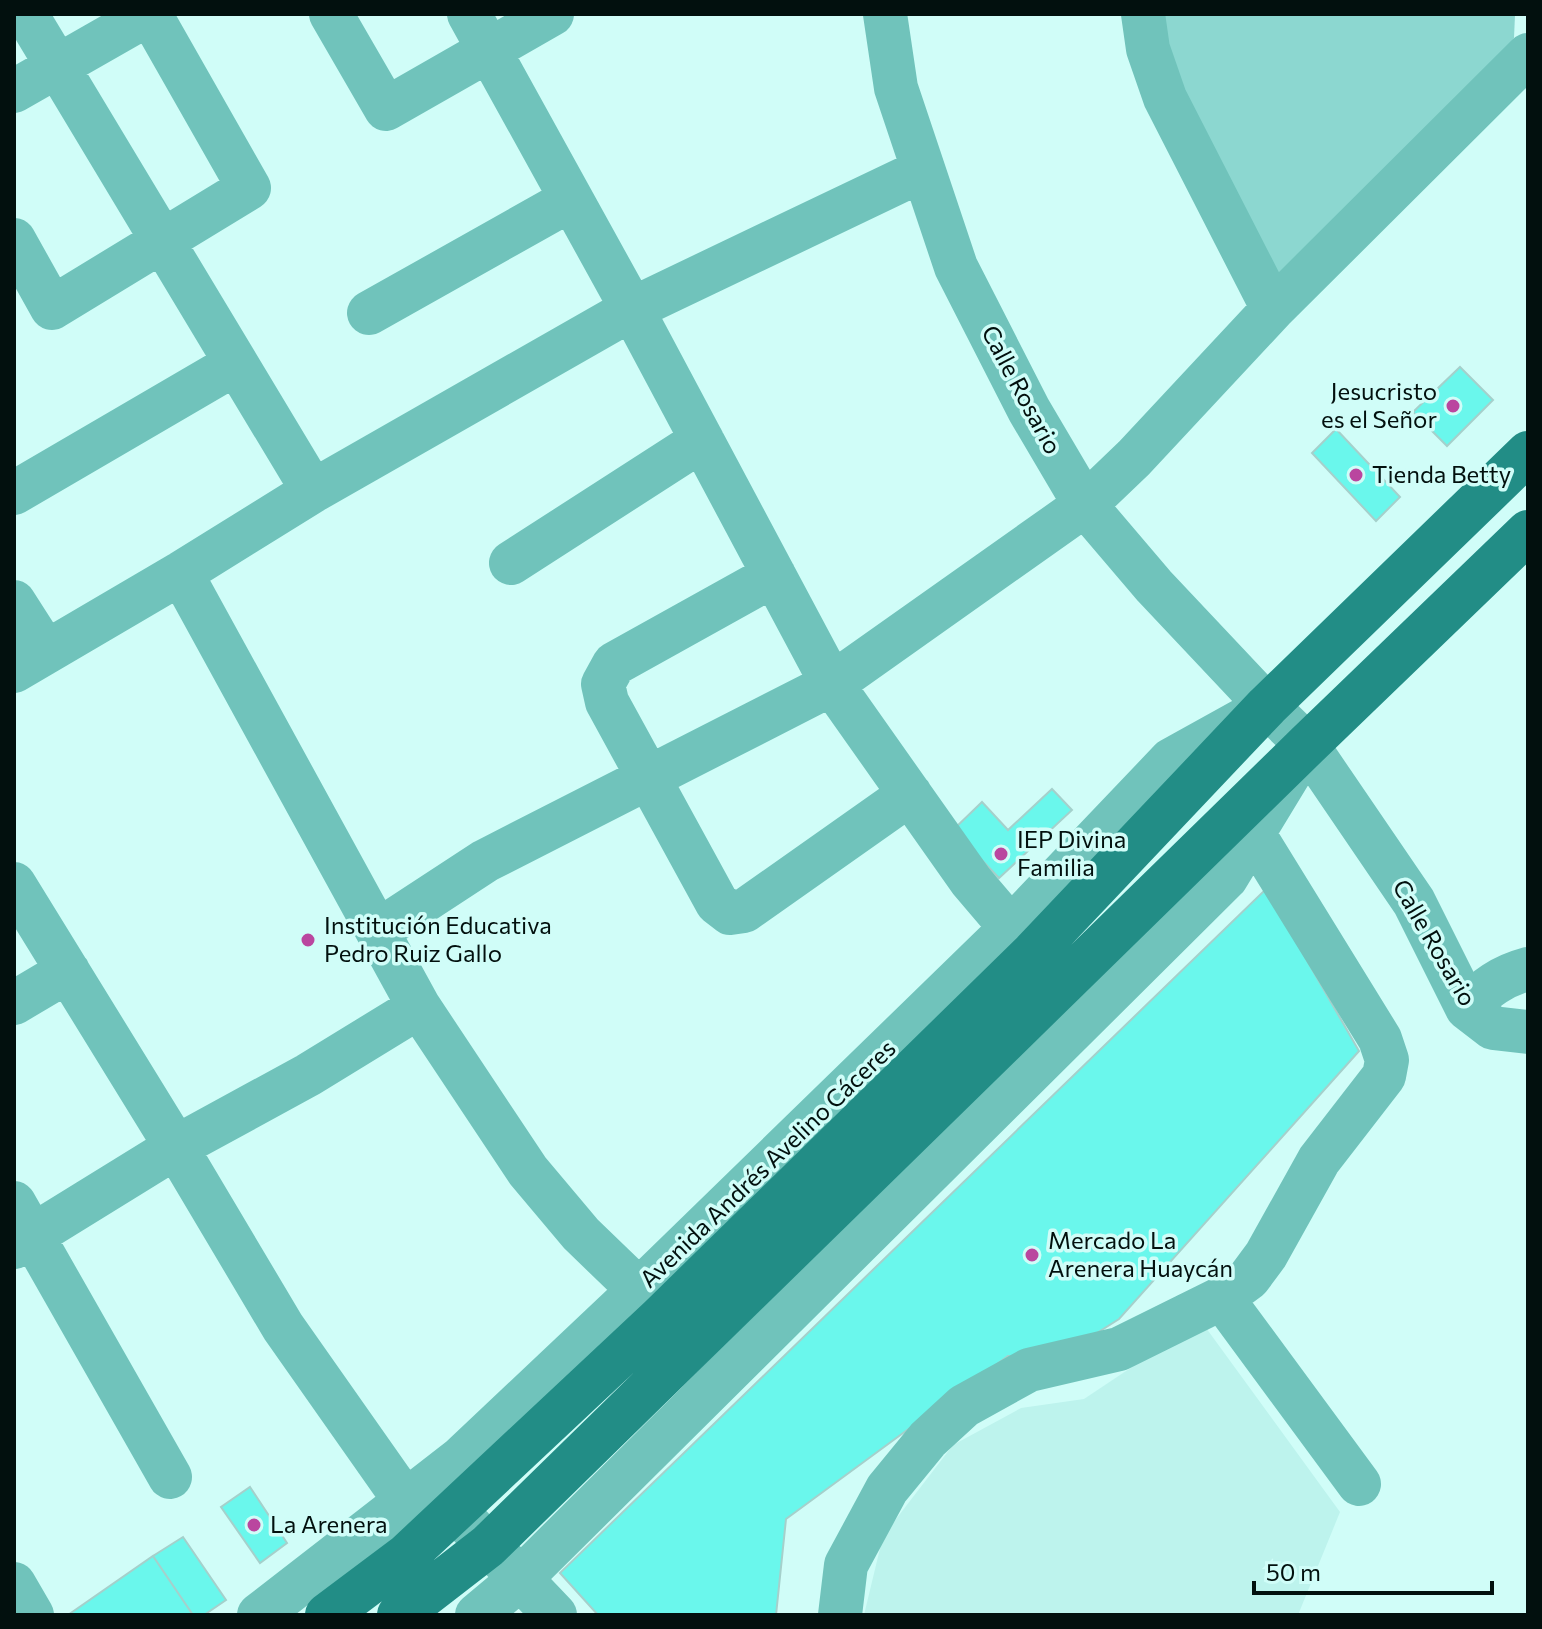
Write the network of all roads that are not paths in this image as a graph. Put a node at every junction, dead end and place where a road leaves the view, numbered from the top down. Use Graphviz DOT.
graph roads {
  1 [pos="26,14"];
  2 [pos="150,14"];
  3 [pos="331,14"];
  4 [pos="552,14"];
  5 [pos="885,14"];
  6 [pos="1143,14"];
  7 [pos="479,32"];
  8 [pos="1528,55"];
  9 [pos="56,68"];
  10 [pos="14,91"];
  11 [pos="923,170"];
  12 [pos="570,200"];
  13 [pos="14,240"];
  14 [pos="162,242"];
  15 [pos="632,309"];
  16 [pos="1273,309"];
  17 [pos="369,313"];
  18 [pos="235,364"];
  19 [pos="702,440"];
  20 [pos="1528,453"];
  21 [pos="313,491"];
  22 [pos="14,493"];
  23 [pos="1085,505"];
  24 [pos="1528,532"];
  25 [pos="511,563"];
  26 [pos="181,573"];
  27 [pos="774,575"];
  28 [pos="14,602"];
  29 [pos="30,662"];
  30 [pos="832,684"];
  31 [pos="1267,706"];
  32 [pos="1307,745"];
  33 [pos="648,779"];
  34 [pos="910,794"];
  35 [pos="1253,833"];
  36 [pos="14,884"];
  37 [pos="1011,928"];
  38 [pos="378,931"];
  39 [pos="1528,969"];
  40 [pos="68,971"];
  41 [pos="14,1003"];
  42 [pos="419,1007"];
  43 [pos="1467,1008"];
  44 [pos="1528,1032"];
  45 [pos="176,1147"];
  46 [pos="20,1228"];
  47 [pos="639,1290"];
  48 [pos="1222,1298"];
  49 [pos="170,1477"];
  50 [pos="1359,1484"];
  51 [pos="406,1502"];
  52 [pos="455,1510"];
  53 [pos="488,1546"];
  54 [pos="520,1579"];
  55 [pos="14,1584"];
  56 [pos="32,1615"];
  57 [pos="259,1615"];
  58 [pos="327,1615"];
  59 [pos="399,1615"];
  60 [pos="477,1615"];
  61 [pos="555,1615"];
  62 [pos="840,1615"];
  1 -- 9 [label="street"];
  2 -- 9 [label="street"];
  2 -- 14 [label="street"];
  3 -- 7 [label="street"];
  4 -- 7 [label="street"];
  5 -- 11 [label="street, Calle Rosario"];
  6 -- 16 [label="street"];
  7 -- 12 [label="street"];
  8 -- 16 [label="street"];
  9 -- 10 [label="street"];
  9 -- 14 [label="street"];
  11 -- 15 [label="street"];
  11 -- 23 [label="street, Calle Rosario"];
  12 -- 15 [label="street"];
  12 -- 17 [label="street"];
  13 -- 14 [label="street"];
  14 -- 18 [label="street"];
  15 -- 19 [label="street"];
  15 -- 21 [label="street"];
  16 -- 23 [label="street"];
  18 -- 21 [label="street"];
  18 -- 22 [label="street"];
  19 -- 25 [label="street"];
  19 -- 27 [label="street"];
  20 -- 31 [label="main road, Avenida Andrés Avelino Cáceres"];
  21 -- 26 [label="street"];
  23 -- 30 [label="street"];
  23 -- 31 [label="street, Calle Rosario"];
  24 -- 32 [label="main road"];
  26 -- 29 [label="street"];
  26 -- 38 [label="street"];
  27 -- 30 [label="street"];
  27 -- 33 [label="street"];
  28 -- 29 [label="street"];
  30 -- 33 [label="street"];
  30 -- 34 [label="street"];
  31 -- 32 [label="street, Calle Rosario"];
  31 -- 37 [label="street, Avenida Andrés Avelino Cáceres"];
  31 -- 52 [label="main road, Avenida Andrés Avelino Cáceres"];
  32 -- 35 [label="street"];
  32 -- 43 [label="street, Calle Rosario"];
  32 -- 53 [label="main road"];
  33 -- 34 [label="street"];
  33 -- 38 [label="street"];
  34 -- 37 [label="street"];
  35 -- 48 [label="street"];
  35 -- 54 [label="street"];
  36 -- 40 [label="street"];
  37 -- 47 [label="street, Avenida Andrés Avelino Cáceres"];
  38 -- 42 [label="street"];
  39 -- 43 [label="street"];
  40 -- 41 [label="street"];
  40 -- 45 [label="street"];
  42 -- 45 [label="street"];
  42 -- 47 [label="street"];
  43 -- 44 [label="street, Calle Rosario"];
  45 -- 46 [label="street"];
  45 -- 51 [label="street"];
  46 -- 49 [label="street"];
  47 -- 51 [label="street, Avenida Andrés Avelino Cáceres"];
  48 -- 50 [label="street"];
  48 -- 62 [label="street"];
  51 -- 57 [label="street, Avenida Andrés Avelino Cáceres"];
  52 -- 53 [label="street"];
  52 -- 58 [label="main road, Avenida Andrés Avelino Cáceres"];
  53 -- 54 [label="street"];
  53 -- 59 [label="main road"];
  54 -- 60 [label="street"];
  54 -- 61 [label="street"];
  55 -- 56 [label="street"];
}
